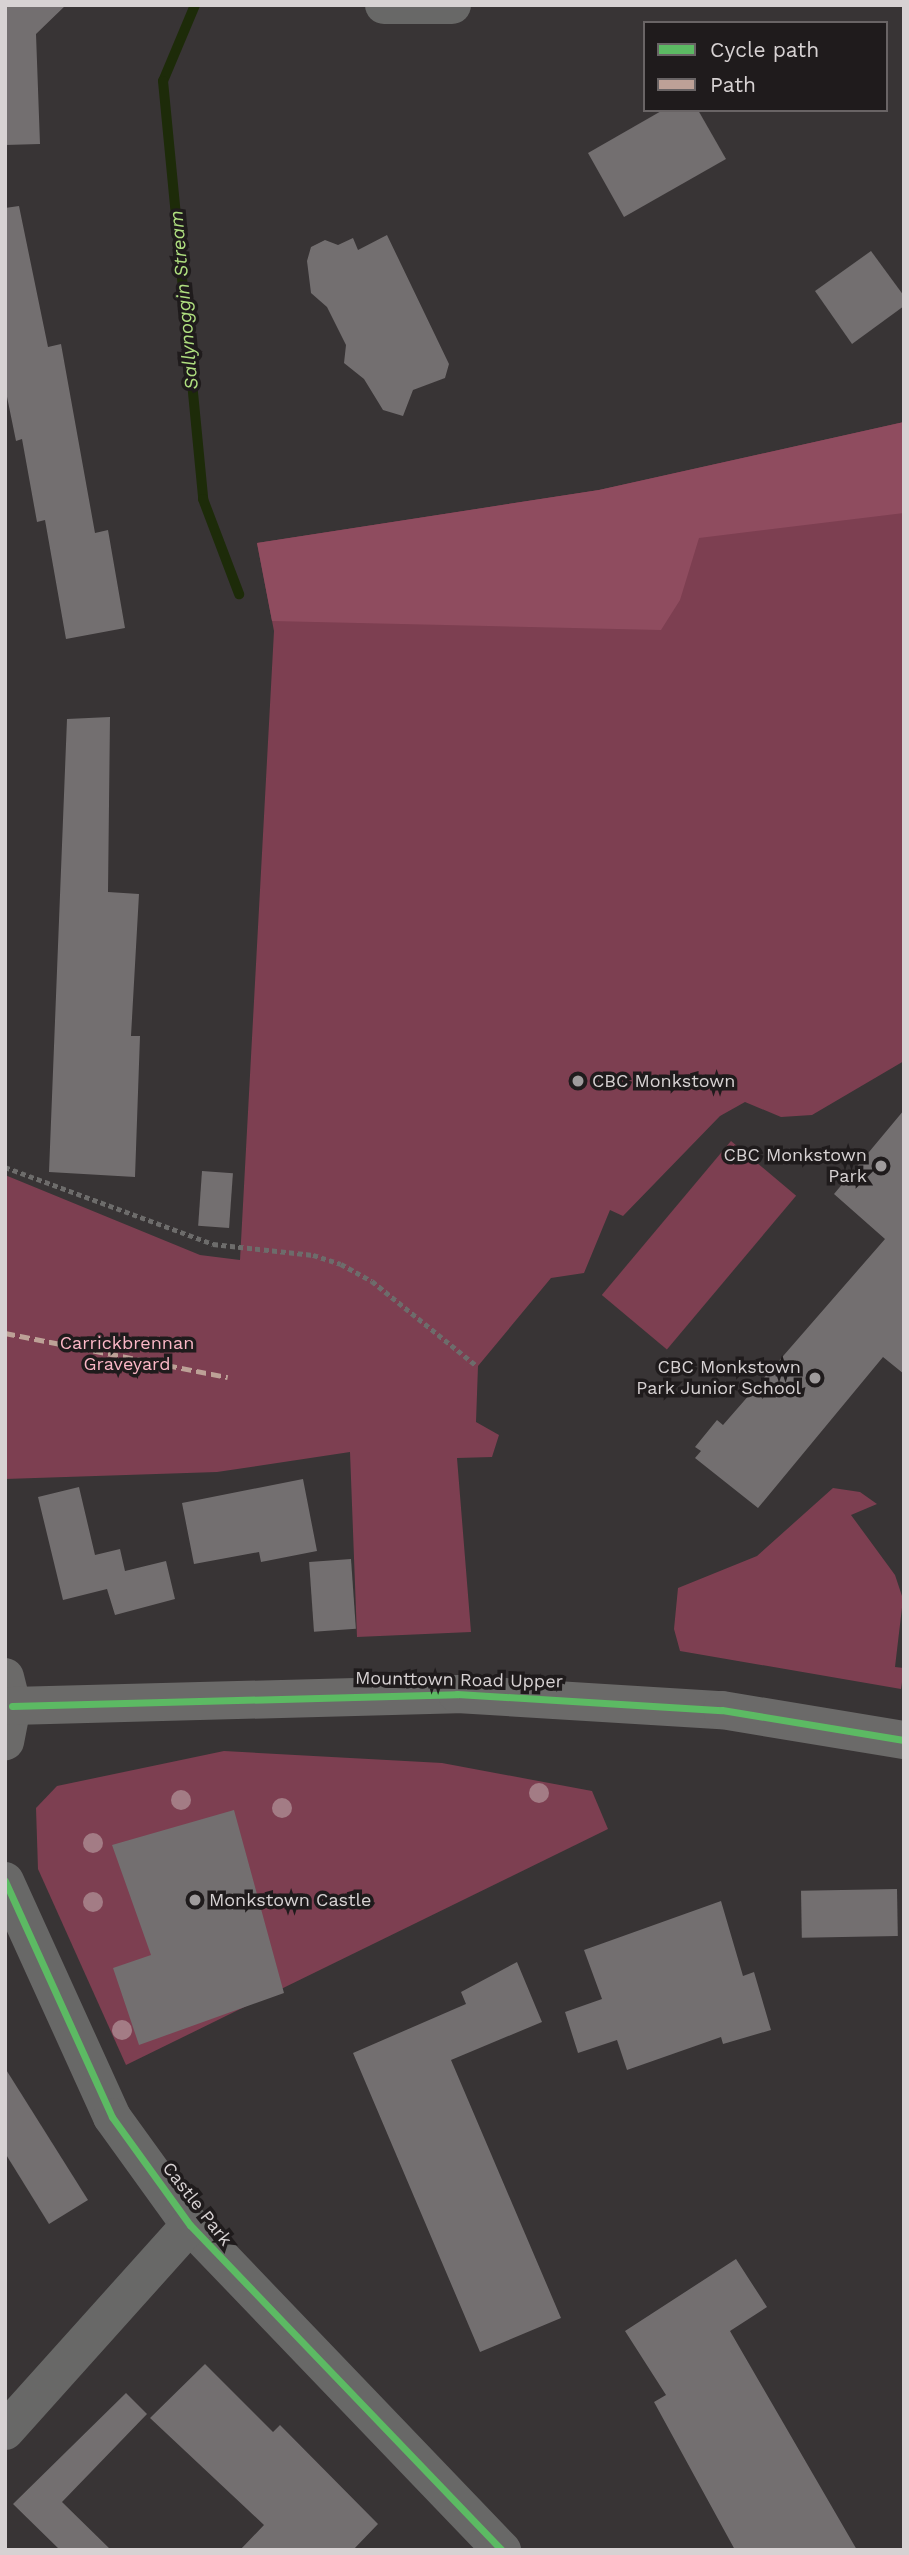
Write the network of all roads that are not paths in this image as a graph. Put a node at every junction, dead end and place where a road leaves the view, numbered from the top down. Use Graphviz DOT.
graph roads {
  1 [pos="384,5"];
  2 [pos="452,5"];
  3 [pos="7,1708"];
  4 [pos="904,1740"];
  5 [pos="5,1881"];
  6 [pos="190,2225"];
  7 [pos="5,2431"];
  8 [pos="502,2550"];
  1 -- 2 [label="street"];
  3 -- 4 [label="main road, Mounttown Road Upper"];
  5 -- 6 [label="street, Castle Park"];
  6 -- 7 [label="street, Castle Park"];
  6 -- 8 [label="street, Castle Park"];
}
